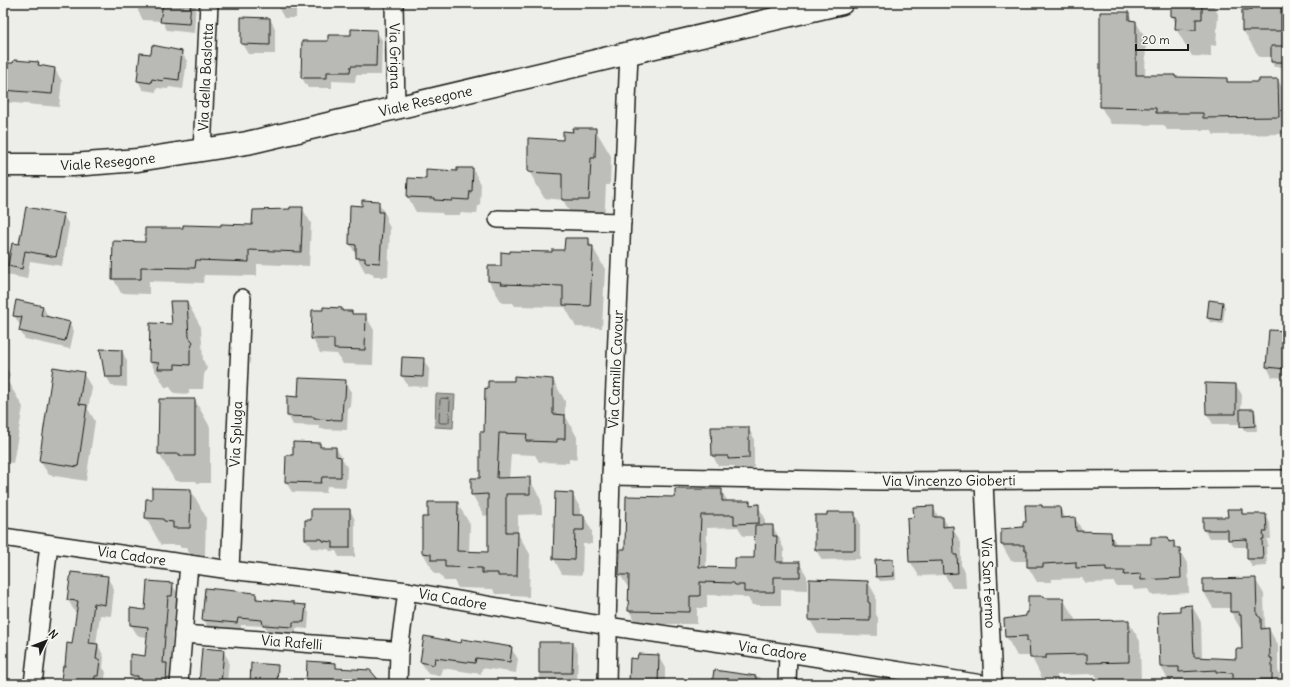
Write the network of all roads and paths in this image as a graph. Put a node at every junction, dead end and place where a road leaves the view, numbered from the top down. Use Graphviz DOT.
graph roads {
  1 [pos="209,3"];
  2 [pos="394,3"];
  3 [pos="842,3"];
  4 [pos="629,54"];
  5 [pos="396,108"];
  6 [pos="202,151"];
  7 [pos="3,165"];
  8 [pos="498,219"];
  9 [pos="622,222"];
  10 [pos="242,298"];
  11 [pos="611,476"];
  12 [pos="1287,479"];
  13 [pos="984,482"];
  14 [pos="3,537"];
  15 [pos="49,544"];
  16 [pos="189,564"];
  17 [pos="230,570"];
  18 [pos="407,591"];
  19 [pos="607,626"];
  20 [pos="183,634"];
  21 [pos="400,652"];
  22 [pos="788,653"];
  23 [pos="903,678"];
  24 [pos="32,684"];
  25 [pos="179,684"];
  26 [pos="398,684"];
  27 [pos="607,684"];
  28 [pos="787,684"];
  29 [pos="982,684"];
  30 [pos="993,684"];
  1 -- 6 [label="street, Via della Baslotta"];
  2 -- 5 [label="street, Via Grigna"];
  3 -- 4 [label="street, Viale Resegone"];
  4 -- 5 [label="street, Viale Resegone"];
  4 -- 9 [label="street, Via Camillo Cavour"];
  5 -- 6 [label="street, Viale Resegone"];
  6 -- 7 [label="street, Viale Resegone"];
  8 -- 9 [label="street"];
  9 -- 11 [label="street, Via Camillo Cavour"];
  10 -- 17 [label="street, Via Spluga"];
  11 -- 13 [label="street, Via Vincenzo Gioberti"];
  11 -- 19 [label="street, Via Camillo Cavour"];
  12 -- 13 [label="street, Via Vincenzo Gioberti"];
  13 -- 30 [label="street, Via San Fermo"];
  14 -- 15 [label="street, Via Cadore"];
  15 -- 16 [label="street, Via Cadore"];
  15 -- 24 [label="street"];
  16 -- 17 [label="street, Via Cadore"];
  16 -- 20 [label="street"];
  17 -- 18 [label="street, Via Cadore"];
  18 -- 19 [label="street, Via Cadore"];
  18 -- 21 [label="street"];
  19 -- 22 [label="street, Via Cadore"];
  19 -- 27 [label="street, Via Camillo Cavour"];
  20 -- 21 [label="street, Via Rafelli"];
  20 -- 25 [label="street"];
  21 -- 26 [label="street"];
  22 -- 23 [label="street, Via Cadore"];
  22 -- 28 [label="street"];
  23 -- 29 [label="street, Via Cadore"];
}
